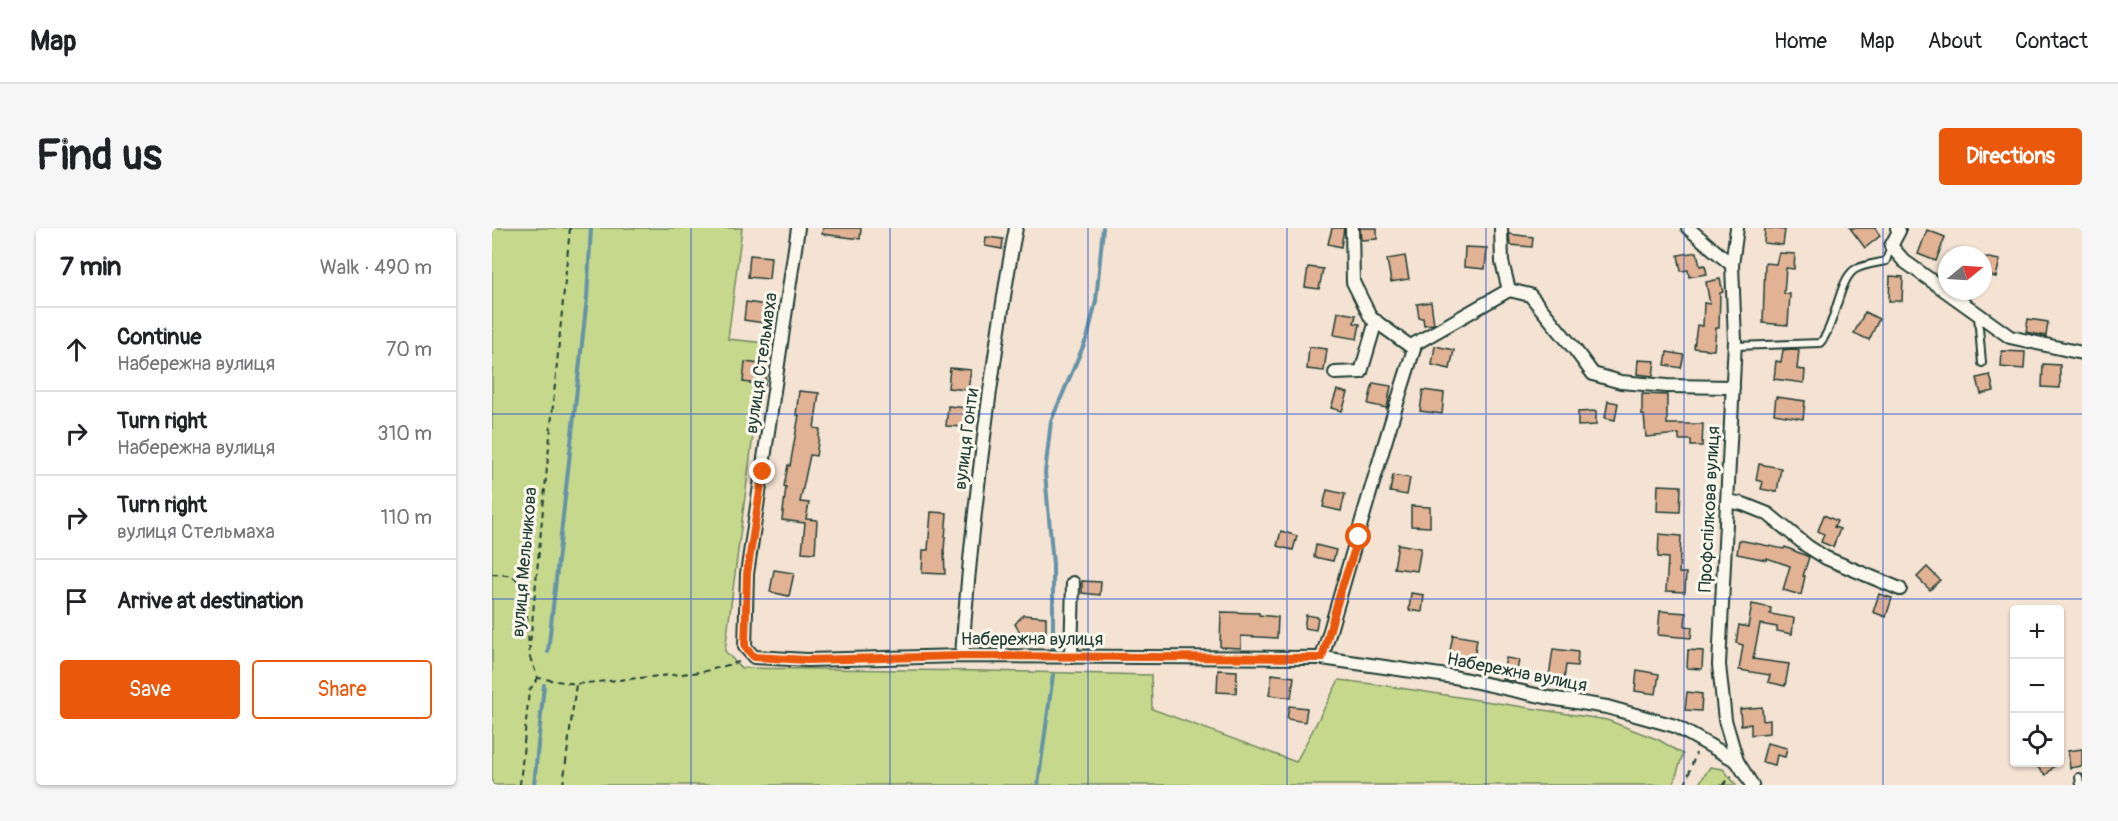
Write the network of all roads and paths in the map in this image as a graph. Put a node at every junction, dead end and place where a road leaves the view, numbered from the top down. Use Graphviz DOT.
graph roads {
  1 [pos="570,228"];
  2 [pos="798,228"];
  3 [pos="1016,228"];
  4 [pos="1353,228"];
  5 [pos="1501,228"];
  6 [pos="1688,228"];
  7 [pos="1737,228"];
  8 [pos="1899,229"];
  9 [pos="1891,246"];
  10 [pos="1732,265"];
  11 [pos="1509,290"];
  12 [pos="1978,316"];
  13 [pos="1376,321"];
  14 [pos="1412,346"];
  15 [pos="1735,346"];
  16 [pos="2082,353"];
  17 [pos="1982,363"];
  18 [pos="1335,373"];
  19 [pos="1733,387"];
  20 [pos="1728,501"];
  21 [pos="492,574"];
  22 [pos="1073,583"];
  23 [pos="1900,590"];
  24 [pos="529,655"];
  25 [pos="962,656"];
  26 [pos="754,657"];
  27 [pos="1071,657"];
  28 [pos="1322,658"];
  29 [pos="538,678"];
  30 [pos="576,684"];
  31 [pos="1701,739"];
  32 [pos="1737,761"];
  33 [pos="2079,777"];
  34 [pos="520,785"];
  35 [pos="563,785"];
  36 [pos="1685,785"];
  37 [pos="1752,785"];
  38 [pos="2080,785"];
  1 -- 24 [label="path, вулиця Мельникова"];
  2 -- 26 [label="street, вулиця Стельмаха"];
  3 -- 25 [label="street, вулиця Гонти"];
  4 -- 13 [label="street"];
  5 -- 11 [label="street"];
  6 -- 10 [label="street"];
  7 -- 10 [label="street, Профспілкова вулиця"];
  8 -- 9 [label="street"];
  9 -- 12 [label="street"];
  9 -- 15 [label="lane"];
  10 -- 15 [label="street, Профспілкова вулиця"];
  11 -- 14 [label="street"];
  11 -- 19 [label="street"];
  12 -- 16 [label="street"];
  12 -- 17 [label="lane"];
  13 -- 14 [label="street"];
  13 -- 18 [label="street"];
  14 -- 28 [label="street"];
  15 -- 19 [label="street, Профспілкова вулиця"];
  19 -- 20 [label="street, Профспілкова вулиця"];
  20 -- 23 [label="street"];
  20 -- 32 [label="street, Профспілкова вулиця"];
  21 -- 24 [label="path"];
  22 -- 27 [label="street"];
  24 -- 29 [label="path, вулиця Мельникова"];
  25 -- 26 [label="street, Набережна вулиця"];
  25 -- 27 [label="street, Набережна вулиця"];
  26 -- 30 [label="path"];
  27 -- 28 [label="street, Набережна вулиця"];
  28 -- 31 [label="street, Набережна вулиця"];
  29 -- 30 [label="path"];
  29 -- 34 [label="path"];
  30 -- 35 [label="path"];
  31 -- 32 [label="street, Набережна вулиця"];
  31 -- 36 [label="path"];
  32 -- 37 [label="street, Профспілкова вулиця"];
  33 -- 38 [label="lane"];
}
